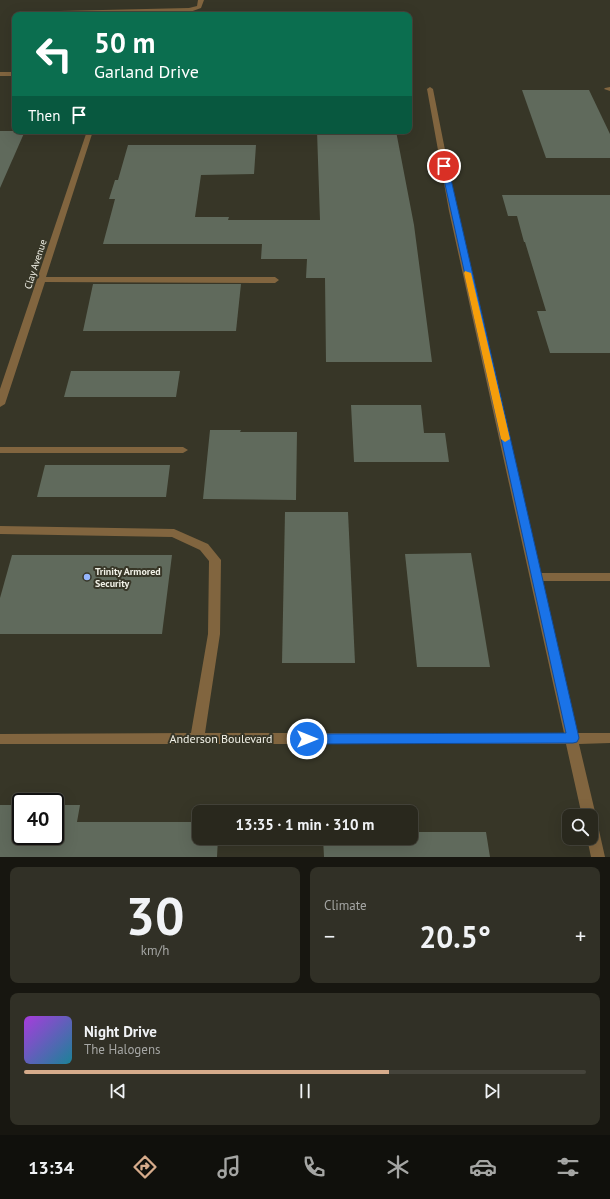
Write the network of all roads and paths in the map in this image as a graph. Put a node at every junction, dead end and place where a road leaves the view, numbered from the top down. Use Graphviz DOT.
graph roads {
  1 [pos="201,0"];
  2 [pos="132,2"];
  3 [pos="99,3"];
  4 [pos="135,10"];
  5 [pos="101,12"];
  6 [pos="112,12"];
  7 [pos="0,74"];
  8 [pos="12,74"];
  9 [pos="430,89"];
  10 [pos="89,134"];
  11 [pos="42,278"];
  12 [pos="275,280"];
  13 [pos="3,382"];
  14 [pos="0,404"];
  15 [pos="0,450"];
  16 [pos="183,450"];
  17 [pos="0,530"];
  18 [pos="536,577"];
  19 [pos="610,577"];
  20 [pos="573,738"];
  21 [pos="610,738"];
  22 [pos="0,739"];
  23 [pos="198,739"];
  24 [pos="588,809"];
  25 [pos="595,845"];
  26 [pos="598,857"];
  1 -- 4 [label="street"];
  2 -- 4 [label="street"];
  3 -- 5 [label="street"];
  4 -- 6 [label="street"];
  7 -- 8 [label="street"];
  9 -- 18 [label="street"];
  10 -- 11 [label="street, Clay Avenue"];
  11 -- 12 [label="street"];
  11 -- 13 [label="street, Clay Avenue"];
  13 -- 14 [label="street, Clay Avenue"];
  15 -- 16 [label="street"];
  17 -- 23 [label="street"];
  18 -- 19 [label="street"];
  18 -- 20 [label="street"];
  20 -- 21 [label="street, Anderson Boulevard"];
  20 -- 23 [label="street, Anderson Boulevard"];
  20 -- 24 [label="street"];
  22 -- 23 [label="street, Anderson Boulevard"];
  25 -- 26 [label="street"];
}
